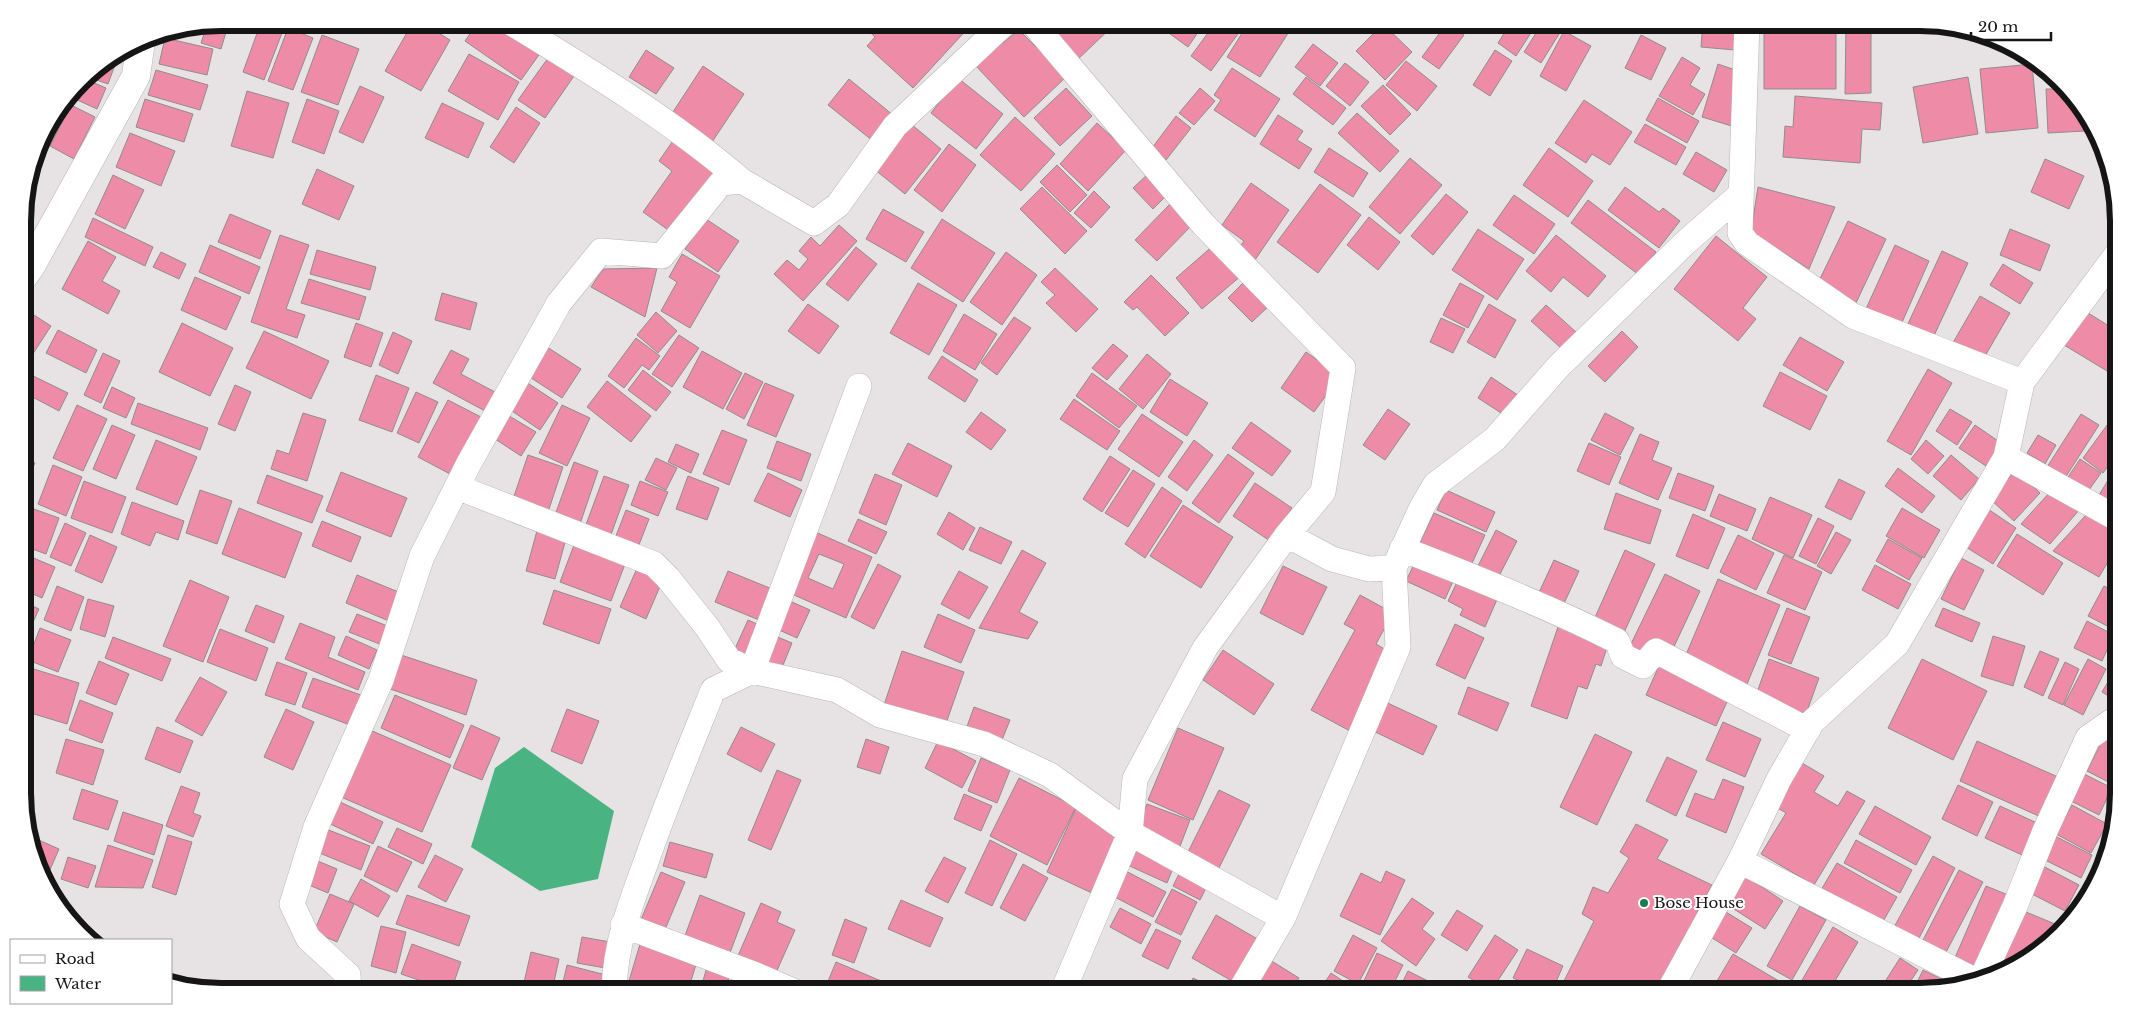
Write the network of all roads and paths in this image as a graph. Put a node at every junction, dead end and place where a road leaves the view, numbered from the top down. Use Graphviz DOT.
graph roads {
  1 [pos="525,31"];
  2 [pos="996,31"];
  3 [pos="1040,31"];
  4 [pos="1747,31"];
  5 [pos="140,50"];
  6 [pos="742,181"];
  7 [pos="1741,194"];
  8 [pos="31,263"];
  9 [pos="2110,263"];
  10 [pos="2022,382"];
  11 [pos="859,386"];
  12 [pos="2006,457"];
  13 [pos="457,487"];
  14 [pos="2110,515"];
  15 [pos="1287,535"];
  16 [pos="1398,558"];
  17 [pos="752,671"];
  18 [pos="2110,723"];
  19 [pos="1808,730"];
  20 [pos="1130,832"];
  21 [pos="1740,861"];
  22 [pos="1283,918"];
  23 [pos="623,925"];
  24 [pos="1984,972"];
  25 [pos="1968,976"];
  26 [pos="348,983"];
  27 [pos="615,983"];
  28 [pos="774,983"];
  29 [pos="1067,983"];
  30 [pos="1245,983"];
  31 [pos="1673,983"];
  1 -- 6 [label="street"];
  2 -- 6 [label="street"];
  3 -- 15 [label="street"];
  4 -- 7 [label="street"];
  5 -- 8 [label="main road"];
  6 -- 13 [label="street"];
  7 -- 10 [label="street"];
  7 -- 16 [label="street"];
  9 -- 10 [label="street"];
  10 -- 12 [label="street"];
  11 -- 17 [label="street"];
  12 -- 14 [label="street"];
  12 -- 19 [label="street"];
  13 -- 17 [label="street"];
  13 -- 26 [label="street"];
  15 -- 16 [label="street"];
  15 -- 20 [label="street"];
  16 -- 19 [label="street"];
  16 -- 22 [label="street"];
  17 -- 20 [label="street"];
  17 -- 23 [label="street"];
  18 -- 24 [label="street"];
  19 -- 21 [label="street"];
  20 -- 22 [label="street"];
  20 -- 29 [label="street"];
  21 -- 25 [label="street"];
  21 -- 31 [label="street"];
  22 -- 30 [label="street"];
  23 -- 27 [label="street"];
  23 -- 28 [label="street"];
}
